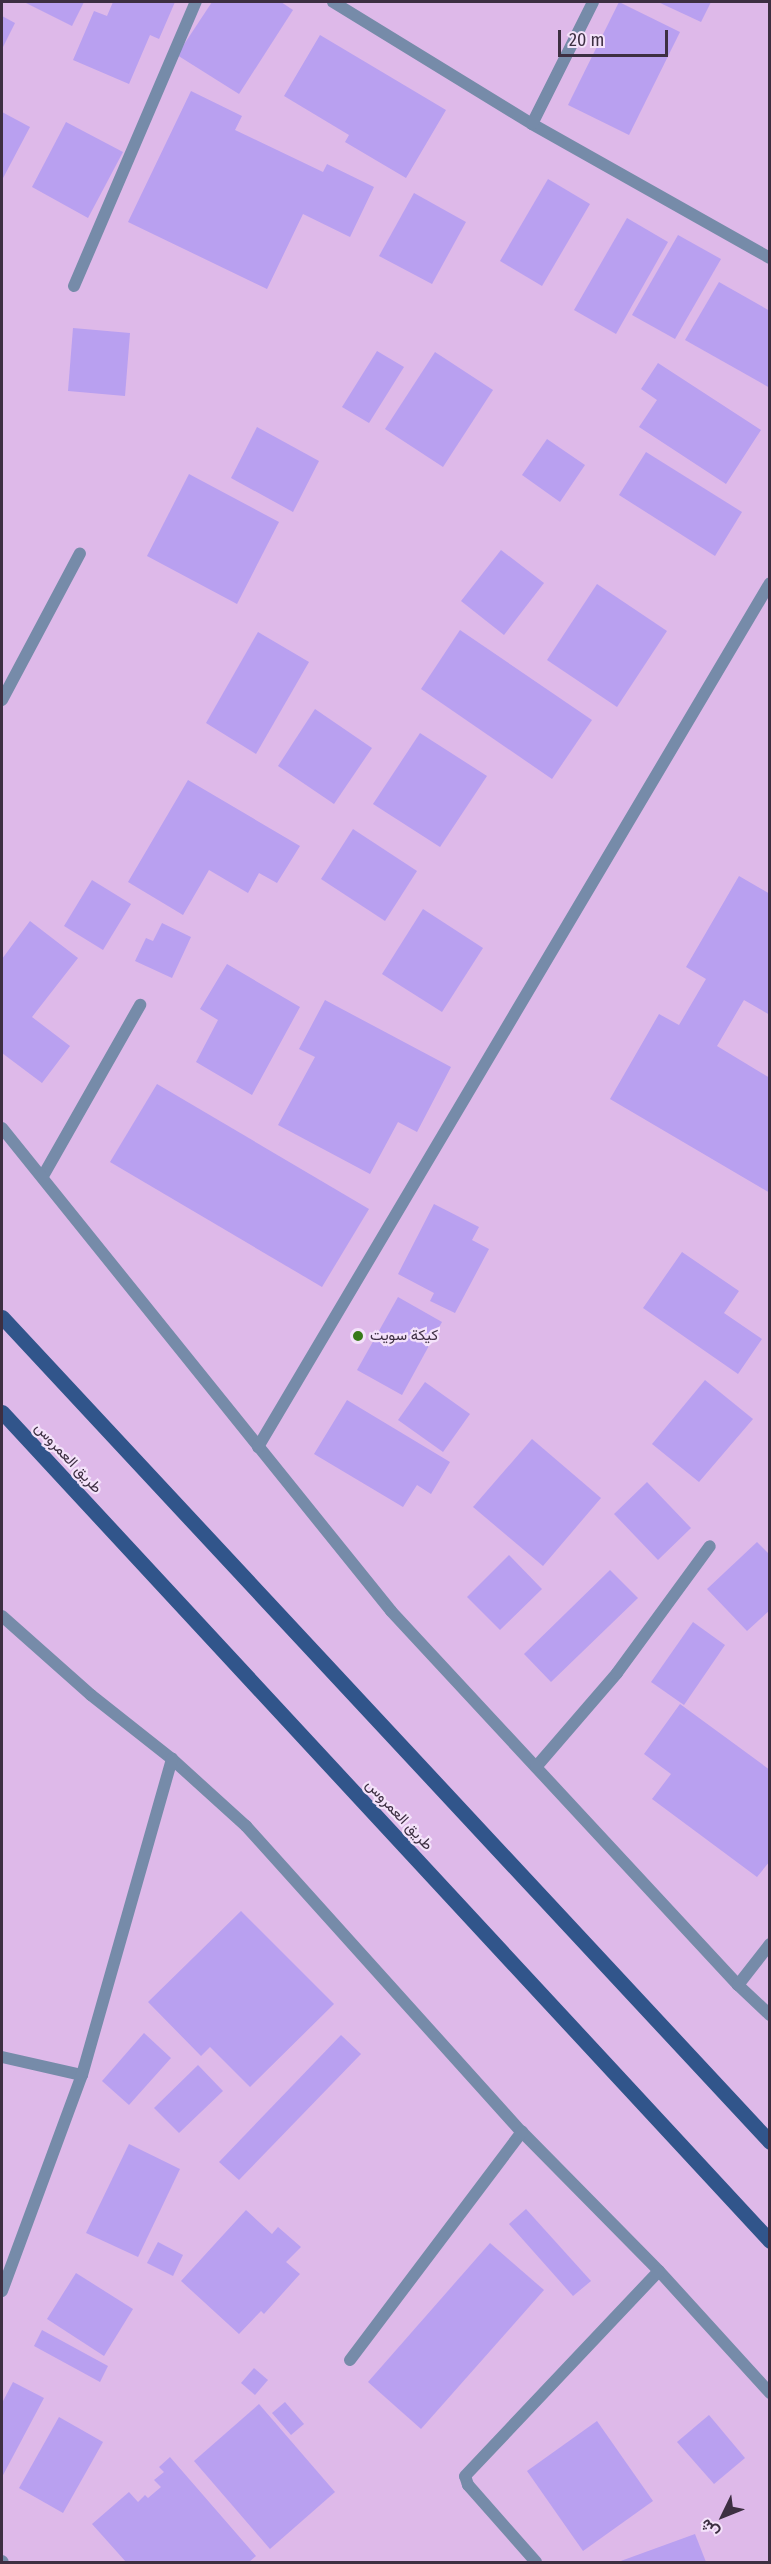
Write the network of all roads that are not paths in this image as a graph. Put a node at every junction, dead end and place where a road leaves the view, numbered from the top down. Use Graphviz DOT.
graph roads {
  1 [pos="196,2"];
  2 [pos="333,2"];
  3 [pos="593,2"];
  4 [pos="532,124"];
  5 [pos="770,258"];
  6 [pos="74,286"];
  7 [pos="80,553"];
  8 [pos="770,583"];
  9 [pos="2,700"];
  10 [pos="140,1005"];
  11 [pos="2,1128"];
  12 [pos="43,1176"];
  13 [pos="2,1317"];
  14 [pos="2,1412"];
  15 [pos="258,1447"];
  16 [pos="710,1546"];
  17 [pos="2,1616"];
  18 [pos="172,1759"];
  19 [pos="536,1767"];
  20 [pos="770,1944"];
  21 [pos="738,1985"];
  22 [pos="770,2015"];
  23 [pos="2,2057"];
  24 [pos="82,2075"];
  25 [pos="522,2132"];
  26 [pos="770,2142"];
  27 [pos="770,2241"];
  28 [pos="659,2271"];
  29 [pos="2,2291"];
  30 [pos="350,2360"];
  31 [pos="770,2393"];
  32 [pos="536,2562"];
  1 -- 6 [label="street"];
  2 -- 4 [label="street"];
  3 -- 4 [label="street"];
  4 -- 5 [label="street"];
  7 -- 9 [label="street"];
  8 -- 15 [label="street"];
  10 -- 12 [label="street"];
  11 -- 12 [label="street"];
  12 -- 15 [label="street"];
  13 -- 26 [label="main road"];
  14 -- 27 [label="main road, طريق العمروس"];
  15 -- 19 [label="street"];
  16 -- 19 [label="street"];
  17 -- 18 [label="street"];
  18 -- 24 [label="street"];
  18 -- 25 [label="street"];
  19 -- 21 [label="street"];
  20 -- 21 [label="street"];
  21 -- 22 [label="street"];
  23 -- 24 [label="street"];
  24 -- 29 [label="street"];
  25 -- 28 [label="street"];
  25 -- 30 [label="street"];
  28 -- 31 [label="street"];
  28 -- 32 [label="street"];
}
